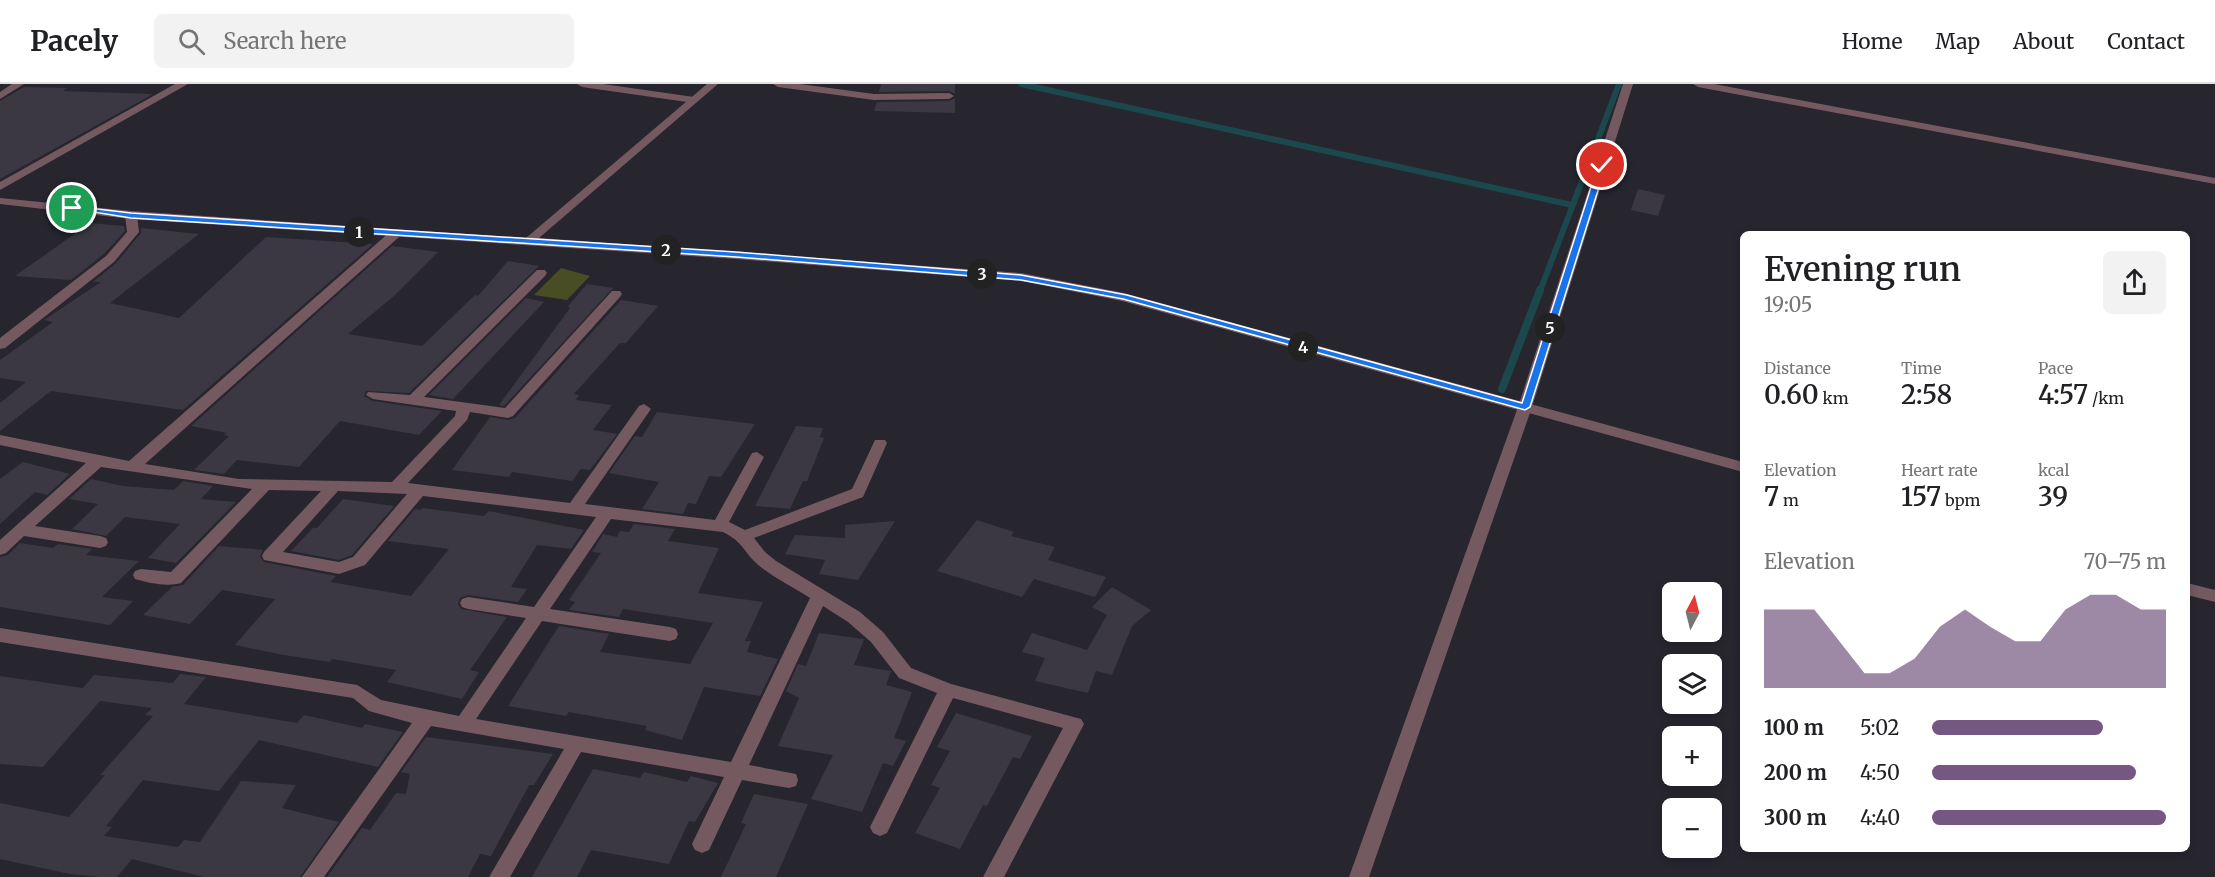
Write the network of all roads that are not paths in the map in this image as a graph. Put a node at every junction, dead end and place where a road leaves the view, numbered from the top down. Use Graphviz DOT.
graph roads {
  1 [pos="19,84"];
  2 [pos="183,84"];
  3 [pos="582,84"];
  4 [pos="713,84"];
  5 [pos="778,84"];
  6 [pos="1628,84"];
  7 [pos="1698,84"];
  8 [pos="0,96"];
  9 [pos="949,96"];
  10 [pos="694,100"];
  11 [pos="2215,181"];
  12 [pos="0,187"];
  13 [pos="0,201"];
  14 [pos="131,215"];
  15 [pos="395,234"];
  16 [pos="529,241"];
  17 [pos="540,273"];
  18 [pos="616,294"];
  19 [pos="0,345"];
  20 [pos="373,395"];
  21 [pos="413,400"];
  22 [pos="1525,407"];
  23 [pos="464,408"];
  24 [pos="644,410"];
  25 [pos="0,440"];
  26 [pos="880,443"];
  27 [pos="757,457"];
  28 [pos="98,461"];
  29 [pos="1740,465"];
  30 [pos="133,466"];
  31 [pos="335,485"];
  32 [pos="264,486"];
  33 [pos="396,487"];
  34 [pos="419,490"];
  35 [pos="574,508"];
  36 [pos="607,512"];
  37 [pos="719,526"];
  38 [pos="21,530"];
  39 [pos="744,536"];
  40 [pos="100,542"];
  41 [pos="0,549"];
  42 [pos="141,575"];
  43 [pos="2190,590"];
  44 [pos="820,594"];
  45 [pos="2215,596"];
  46 [pos="468,603"];
  47 [pos="537,614"];
  48 [pos="670,634"];
  49 [pos="0,635"];
  50 [pos="948,690"];
  51 [pos="427,717"];
  52 [pos="462,724"];
  53 [pos="577,743"];
  54 [pos="736,770"];
  55 [pos="789,780"];
  56 [pos="880,826"];
  57 [pos="702,844"];
  58 [pos="312,877"];
  59 [pos="499,877"];
  60 [pos="993,877"];
  61 [pos="1359,877"];
  1 -- 8 [label="street"];
  2 -- 12 [label="street"];
  3 -- 10 [label="street"];
  4 -- 10 [label="street"];
  5 -- 9 [label="street"];
  6 -- 22 [label="street"];
  7 -- 11 [label="street"];
  10 -- 16 [label="street"];
  13 -- 14 [label="street"];
  14 -- 15 [label="street"];
  14 -- 19 [label="street"];
  15 -- 16 [label="street"];
  15 -- 30 [label="street"];
  16 -- 22 [label="street"];
  17 -- 21 [label="street"];
  18 -- 23 [label="street"];
  20 -- 21 [label="street"];
  21 -- 23 [label="street"];
  22 -- 29 [label="street"];
  22 -- 61 [label="street"];
  23 -- 33 [label="street"];
  24 -- 35 [label="street"];
  25 -- 28 [label="street"];
  26 -- 39 [label="street"];
  27 -- 37 [label="street"];
  28 -- 30 [label="street"];
  28 -- 38 [label="street"];
  30 -- 32 [label="street"];
  31 -- 32 [label="street"];
  31 -- 33 [label="street"];
  31 -- 34 [label="street"];
  32 -- 42 [label="street"];
  33 -- 34 [label="street"];
  34 -- 35 [label="street"];
  35 -- 36 [label="street"];
  36 -- 37 [label="street"];
  36 -- 47 [label="street"];
  37 -- 39 [label="street"];
  38 -- 40 [label="street"];
  38 -- 41 [label="street"];
  39 -- 44 [label="street"];
  43 -- 45 [label="street"];
  44 -- 50 [label="street"];
  44 -- 54 [label="street"];
  46 -- 47 [label="street"];
  47 -- 48 [label="street"];
  47 -- 52 [label="street"];
  49 -- 51 [label="street"];
  50 -- 56 [label="street"];
  50 -- 60 [label="street"];
  51 -- 52 [label="street"];
  51 -- 58 [label="street"];
  52 -- 53 [label="street"];
  53 -- 54 [label="street"];
  53 -- 59 [label="street"];
  54 -- 55 [label="street"];
  54 -- 57 [label="street"];
}
